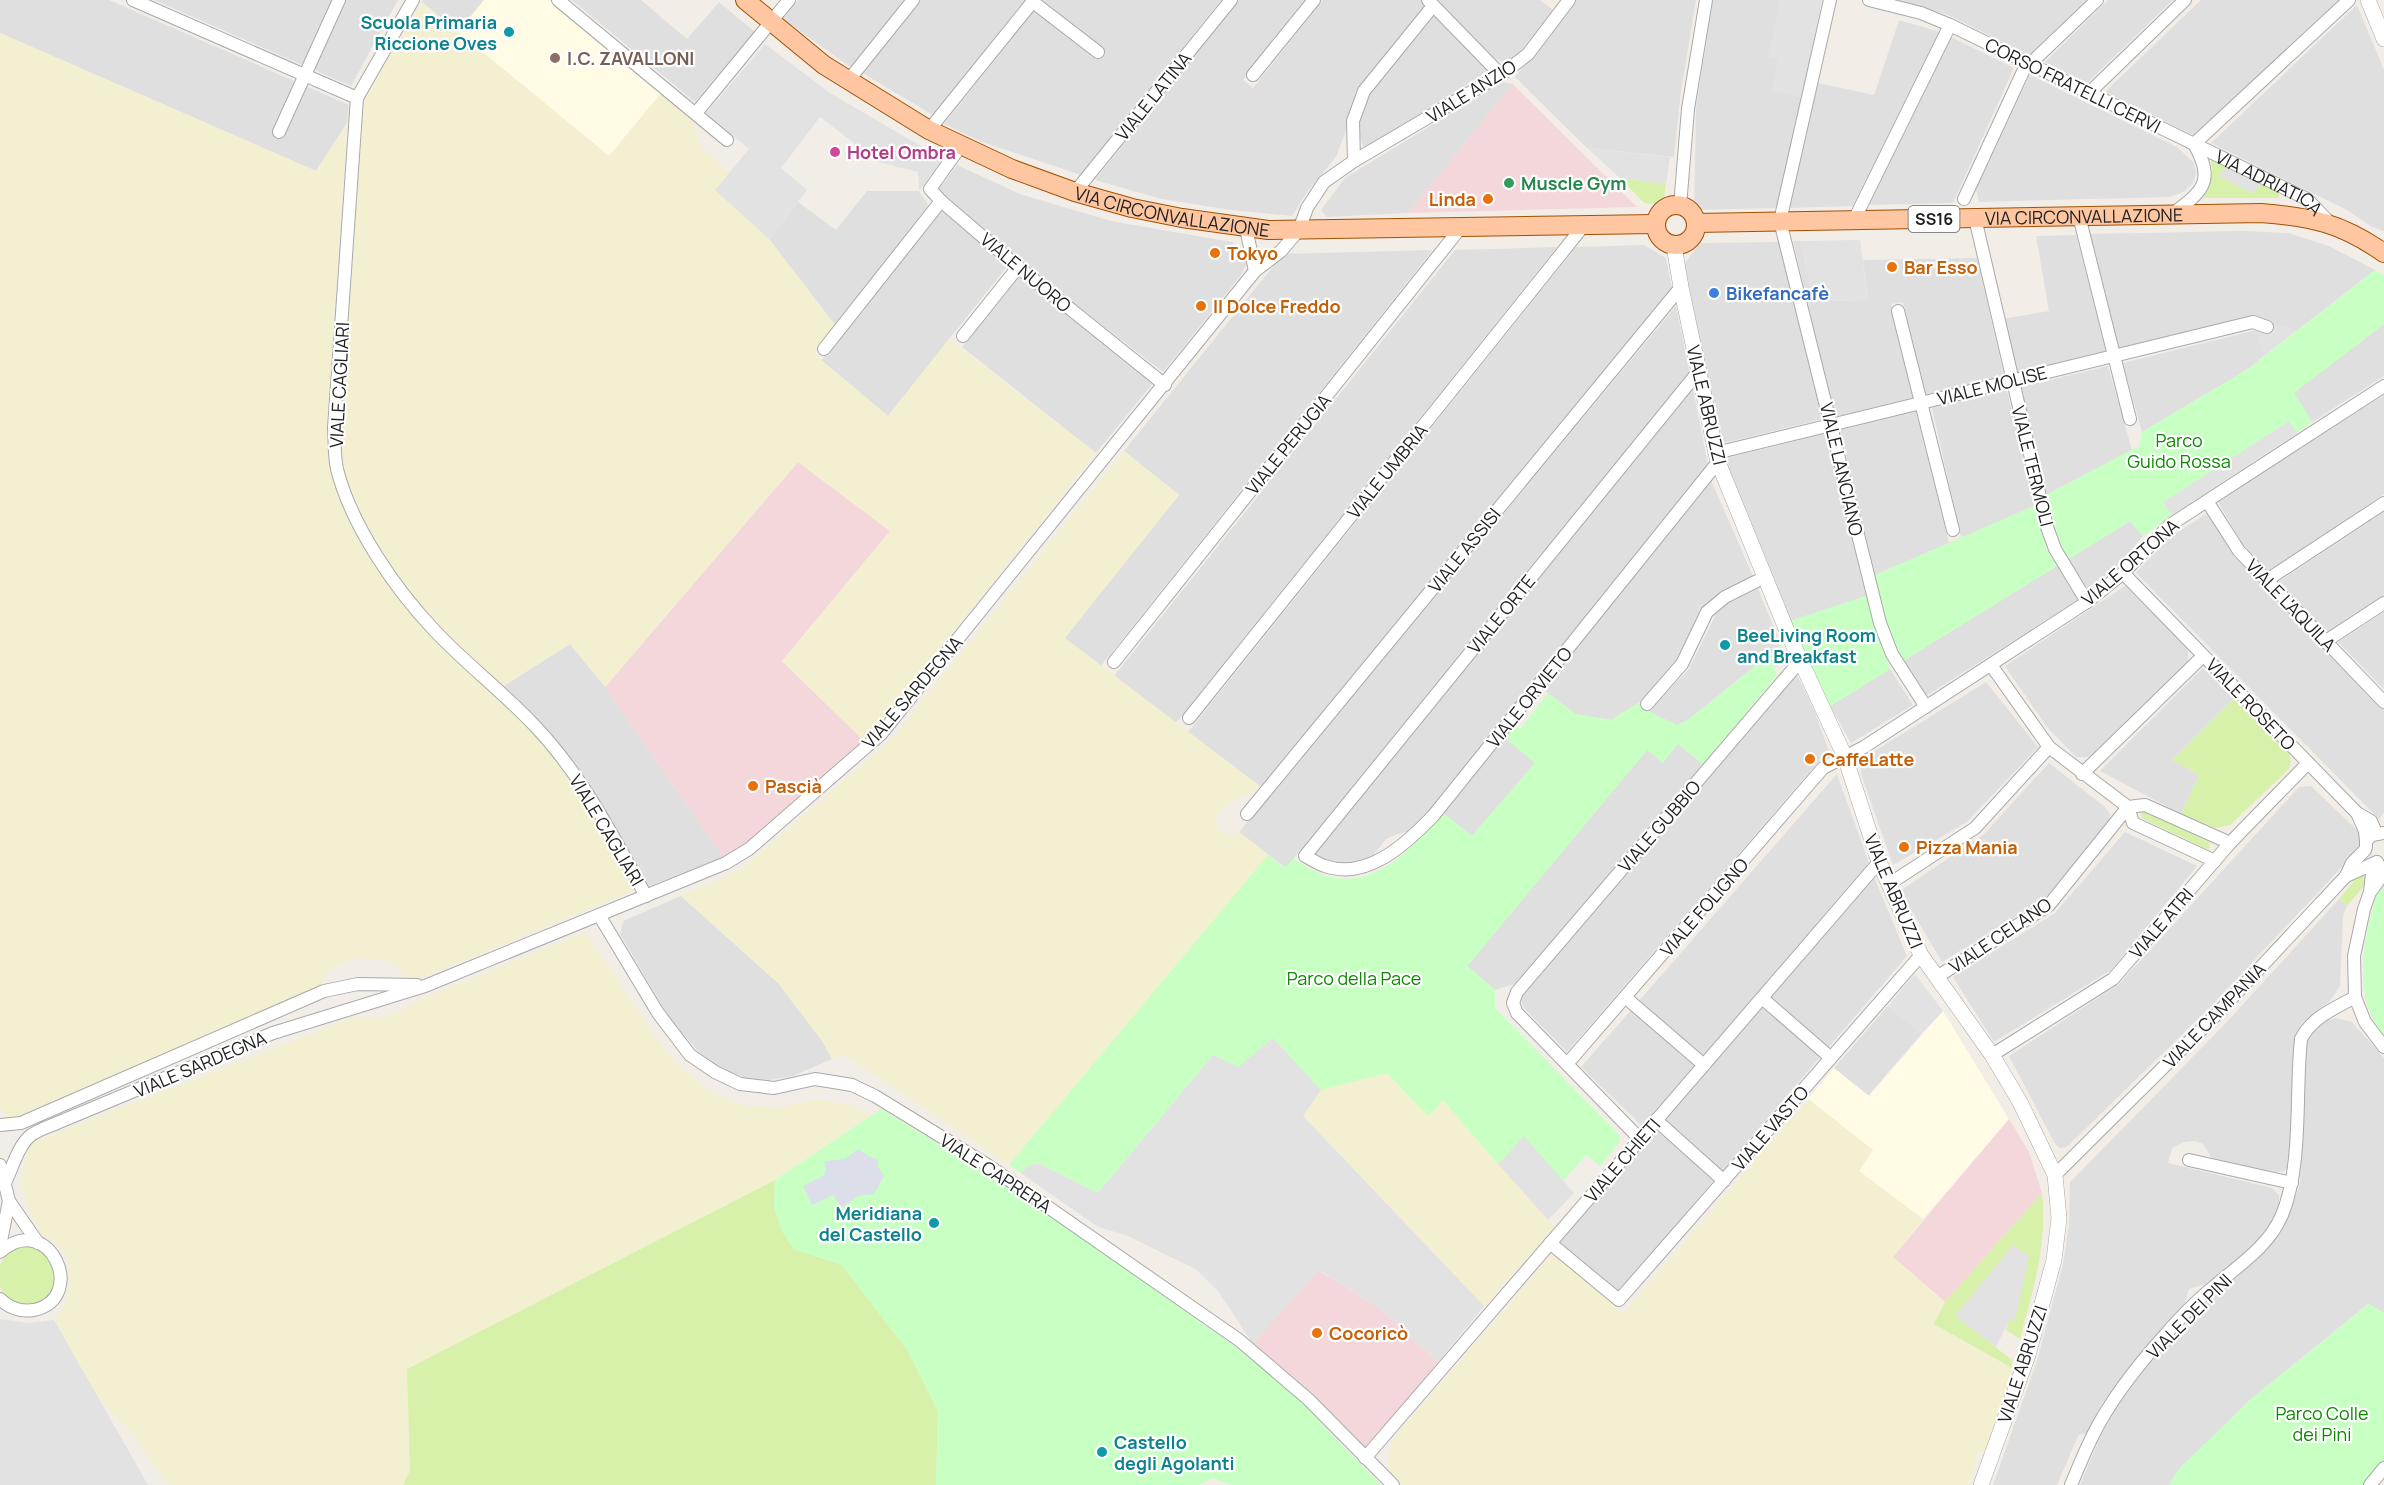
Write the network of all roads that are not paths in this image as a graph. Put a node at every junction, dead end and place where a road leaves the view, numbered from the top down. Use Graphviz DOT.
graph roads {
  1 [pos="133,0"];
  2 [pos="339,0"];
  3 [pos="414,0"];
  4 [pos="558,0"];
  5 [pos="745,0"];
  6 [pos="789,0"];
  7 [pos="913,0"];
  8 [pos="1231,0"];
  9 [pos="1314,0"];
  10 [pos="1569,0"];
  11 [pos="1706,0"];
  12 [pos="1830,0"];
  13 [pos="1869,0"];
  14 [pos="2097,0"];
  15 [pos="2185,0"];
  16 [pos="2349,0"];
  17 [pos="2368,0"];
  18 [pos="1034,1"];
  19 [pos="1431,3"];
  20 [pos="771,22"];
  21 [pos="1950,25"];
  22 [pos="2384,39"];
  23 [pos="1098,52"];
  24 [pos="2029,63"];
  25 [pos="305,75"];
  26 [pos="1253,75"];
  27 [pos="1501,75"];
  28 [pos="848,81"];
  29 [pos="2089,93"];
  30 [pos="357,98"];
  31 [pos="696,113"];
  32 [pos="929,130"];
  33 [pos="279,132"];
  34 [pos="727,140"];
  35 [pos="2194,144"];
  36 [pos="960,147"];
  37 [pos="1354,161"];
  38 [pos="1075,192"];
  39 [pos="1964,199"];
  40 [pos="940,201"];
  41 [pos="1680,206"];
  42 [pos="2171,214"];
  43 [pos="2079,216"];
  44 [pos="1975,218"];
  45 [pos="1854,220"];
  46 [pos="1780,221"];
  47 [pos="2329,222"];
  48 [pos="1696,223"];
  49 [pos="1585,224"];
  50 [pos="1656,224"];
  51 [pos="1462,226"];
  52 [pos="1246,228"];
  53 [pos="1299,230"];
  54 [pos="1677,245"];
  55 [pos="2380,246"];
  56 [pos="1018,267"];
  57 [pos="1255,271"];
  58 [pos="1681,287"];
  59 [pos="1898,310"];
  60 [pos="2267,327"];
  61 [pos="963,336"];
  62 [pos="824,349"];
  63 [pos="2114,356"];
  64 [pos="1698,372"];
  65 [pos="2013,380"];
  66 [pos="1165,385"];
  67 [pos="2384,386"];
  68 [pos="1921,402"];
  69 [pos="2130,419"];
  70 [pos="1831,424"];
  71 [pos="1717,457"];
  72 [pos="2207,501"];
  73 [pos="2384,502"];
  74 [pos="1953,530"];
  75 [pos="2123,573"];
  76 [pos="1765,577"];
  77 [pos="2267,580"];
  78 [pos="2087,602"];
  79 [pos="2384,603"];
  80 [pos="2326,641"];
  81 [pos="2203,656"];
  82 [pos="1801,660"];
  83 [pos="1114,662"];
  84 [pos="1991,664"];
  85 [pos="2384,702"];
  86 [pos="1647,704"];
  87 [pos="1926,707"];
  88 [pos="1189,718"];
  89 [pos="2049,747"];
  90 [pos="1845,757"];
  91 [pos="2308,763"];
  92 [pos="2082,774"];
  93 [pos="2128,807"];
  94 [pos="2357,813"];
  95 [pos="1247,814"];
  96 [pos="2381,830"];
  97 [pos="2230,843"];
  98 [pos="2366,846"];
  99 [pos="1305,856"];
  100 [pos="2215,861"];
  101 [pos="1879,862"];
  102 [pos="2382,863"];
  103 [pos="2346,876"];
  104 [pos="1889,884"];
  105 [pos="646,896"];
  106 [pos="599,915"];
  107 [pos="1921,955"];
  108 [pos="1937,977"];
  109 [pos="424,986"];
  110 [pos="1625,998"];
  111 [pos="1762,998"];
  112 [pos="2355,998"];
  113 [pos="2384,1047"];
  114 [pos="1992,1055"];
  115 [pos="1831,1058"];
  116 [pos="1567,1064"];
  117 [pos="1704,1065"];
  118 [pos="1656,1120"];
  119 [pos="0,1125"];
  120 [pos="1640,1139"];
  121 [pos="2189,1160"];
  122 [pos="0,1165"];
  123 [pos="2055,1175"];
  124 [pos="1724,1180"];
  125 [pos="4,1183"];
  126 [pos="2292,1183"];
  127 [pos="9,1201"];
  128 [pos="38,1243"];
  129 [pos="1550,1243"];
  130 [pos="0,1246"];
  131 [pos="0,1252"];
  132 [pos="1,1301"];
  133 [pos="1365,1458"];
  134 [pos="2384,1468"];
  135 [pos="1393,1485"];
  136 [pos="1981,1485"];
  137 [pos="2071,1485"];
  138 [pos="2370,1485"];
  1 -- 25 [label="street"];
  2 -- 25 [label="street"];
  3 -- 30 [label="street, VIALE CAGLIARI"];
  4 -- 31 [label="street"];
  5 -- 20 [label="main road, VIA CIRCONVALLAZIONE"];
  6 -- 20 [label="street"];
  7 -- 28 [label="street"];
  8 -- 38 [label="street, VIALE LATINA"];
  9 -- 26 [label="street"];
  10 -- 27 [label="street, VIALE ANZIO"];
  11 -- 41 [label="street"];
  12 -- 46 [label="street"];
  13 -- 21 [label="street, CORSO FRATELLI CERVI"];
  14 -- 24 [label="street"];
  15 -- 29 [label="street"];
  16 -- 35 [label="street"];
  17 -- 22 [label="street"];
  18 -- 23 [label="street"];
  18 -- 32 [label="street"];
  19 -- 27 [label="street"];
  19 -- 37 [label="street"];
  20 -- 28 [label="main road, VIA CIRCONVALLAZIONE"];
  20 -- 31 [label="street"];
  21 -- 24 [label="street, CORSO FRATELLI CERVI"];
  21 -- 45 [label="street"];
  24 -- 29 [label="street, CORSO FRATELLI CERVI"];
  24 -- 39 [label="street"];
  25 -- 30 [label="street"];
  25 -- 33 [label="street"];
  27 -- 37 [label="street, VIALE ANZIO"];
  28 -- 32 [label="main road, VIA CIRCONVALLAZIONE"];
  29 -- 35 [label="street, CORSO FRATELLI CERVI"];
  30 -- 105 [label="street, VIALE CAGLIARI"];
  31 -- 34 [label="street"];
  32 -- 36 [label="main road, VIA CIRCONVALLAZIONE"];
  35 -- 42 [label="street"];
  35 -- 47 [label="street, VIA ADRIATICA"];
  36 -- 38 [label="main road, VIA CIRCONVALLAZIONE"];
  36 -- 40 [label="street"];
  37 -- 53 [label="street, VIALE ANZIO"];
  38 -- 52 [label="main road, VIA CIRCONVALLAZIONE"];
  40 -- 56 [label="street, VIALE NUORO"];
  40 -- 62 [label="street"];
  41 -- 48 [label="main road"];
  41 -- 50 [label="main road"];
  42 -- 43 [label="main road, VIA CIRCONVALLAZIONE / SS16"];
  42 -- 47 [label="main road, VIA CIRCONVALLAZIONE / SS16"];
  43 -- 44 [label="main road, VIA CIRCONVALLAZIONE / SS16"];
  43 -- 63 [label="street"];
  44 -- 45 [label="main road, VIA CIRCONVALLAZIONE / SS16"];
  44 -- 65 [label="street, VIALE TERMOLI"];
  45 -- 46 [label="main road, VIA CIRCONVALLAZIONE / SS16"];
  46 -- 48 [label="main road, VIA CIRCONVALLAZIONE / SS16"];
  46 -- 70 [label="street, VIALE LANCIANO"];
  47 -- 55 [label="main road, VIA ADRIATICA / SS16"];
  48 -- 54 [label="main road"];
  49 -- 50 [label="main road, VIA CIRCONVALLAZIONE"];
  49 -- 51 [label="main road, VIA CIRCONVALLAZIONE"];
  49 -- 88 [label="street, VIALE UMBRIA"];
  50 -- 54 [label="main road"];
  51 -- 53 [label="main road, VIA CIRCONVALLAZIONE"];
  51 -- 83 [label="street, VIALE PERUGIA"];
  52 -- 53 [label="main road, VIA CIRCONVALLAZIONE"];
  52 -- 57 [label="street"];
  53 -- 57 [label="street, VIALE SARDEGNA"];
  54 -- 58 [label="street, VIALE ABRUZZI"];
  56 -- 61 [label="street"];
  56 -- 66 [label="street, VIALE NUORO"];
  57 -- 66 [label="street, VIALE SARDEGNA"];
  58 -- 64 [label="street, VIALE ABRUZZI"];
  58 -- 95 [label="street, VIALE ASSISI"];
  59 -- 68 [label="street"];
  60 -- 63 [label="street, VIALE MOLISE"];
  63 -- 65 [label="street, VIALE MOLISE"];
  63 -- 69 [label="street"];
  64 -- 71 [label="street, VIALE ABRUZZI"];
  64 -- 99 [label="street, VIALE ORTE"];
  65 -- 68 [label="street, VIALE MOLISE"];
  65 -- 78 [label="street, VIALE TERMOLI"];
  66 -- 105 [label="street, VIALE SARDEGNA"];
  67 -- 72 [label="street, VIALE ORTONA"];
  68 -- 70 [label="street, VIALE MOLISE"];
  68 -- 74 [label="street"];
  70 -- 71 [label="street, VIALE MOLISE"];
  70 -- 87 [label="street, VIALE LANCIANO"];
  71 -- 76 [label="street, VIALE ABRUZZI"];
  71 -- 99 [label="street, VIALE ORVIETO"];
  72 -- 75 [label="street, VIALE ORTONA"];
  72 -- 77 [label="street, VIALE L'AQUILA"];
  73 -- 77 [label="street"];
  75 -- 78 [label="street, VIALE ORTONA"];
  75 -- 81 [label="street, VIALE ROSETO"];
  76 -- 82 [label="street, VIALE ABRUZZI"];
  76 -- 86 [label="street"];
  77 -- 80 [label="street, VIALE L'AQUILA"];
  78 -- 84 [label="street, VIALE ORTONA"];
  79 -- 80 [label="street"];
  80 -- 85 [label="street, VIALE L'AQUILA"];
  81 -- 91 [label="street, VIALE ROSETO"];
  81 -- 92 [label="street"];
  82 -- 90 [label="street, VIALE ABRUZZI"];
  82 -- 116 [label="street, VIALE GUBBIO"];
  84 -- 87 [label="street, VIALE ORTONA"];
  84 -- 89 [label="street"];
  87 -- 90 [label="street, VIALE ORTONA"];
  89 -- 92 [label="street"];
  89 -- 104 [label="street"];
  90 -- 101 [label="street, VIALE ABRUZZI"];
  90 -- 110 [label="street, VIALE FOLIGNO"];
  91 -- 94 [label="street, VIALE ROSETO"];
  91 -- 97 [label="street, VIALE ATRI"];
  92 -- 93 [label="street"];
  93 -- 97 [label="street"];
  93 -- 100 [label="street"];
  93 -- 108 [label="street, VIALE CELANO"];
  94 -- 96 [label="street"];
  94 -- 98 [label="street, VIALE ROSETO"];
  96 -- 98 [label="street, VIALE CAMPANIA"];
  97 -- 100 [label="street, VIALE ATRI"];
  98 -- 102 [label="street"];
  98 -- 103 [label="street, VIALE CAMPANIA"];
  100 -- 114 [label="street, VIALE ATRI"];
  101 -- 104 [label="street, VIALE ABRUZZI"];
  101 -- 111 [label="street, VIALE CHIETI"];
  102 -- 103 [label="street"];
  102 -- 112 [label="street"];
  103 -- 123 [label="street, VIALE CAMPANIA"];
  104 -- 107 [label="street, VIALE ABRUZZI"];
  105 -- 106 [label="street, VIALE SARDEGNA"];
  106 -- 109 [label="street, VIALE SARDEGNA"];
  106 -- 133 [label="street, VIALE CAPRERA"];
  107 -- 108 [label="street, VIALE ABRUZZI"];
  107 -- 115 [label="street, VIALE VASTO"];
  108 -- 114 [label="street, VIALE ABRUZZI"];
  109 -- 119 [label="street, VIALE SARDEGNA"];
  109 -- 125 [label="street, VIALE SARDEGNA"];
  110 -- 116 [label="street, VIALE FOLIGNO"];
  110 -- 117 [label="street"];
  111 -- 115 [label="street"];
  111 -- 117 [label="street, VIALE CHIETI"];
  112 -- 113 [label="street"];
  112 -- 126 [label="street, VIALE DEI PINI"];
  114 -- 123 [label="street, VIALE ABRUZZI"];
  115 -- 124 [label="street, VIALE VASTO"];
  116 -- 120 [label="street"];
  117 -- 118 [label="street, VIALE CHIETI"];
  118 -- 120 [label="street, VIALE CHIETI"];
  118 -- 124 [label="street"];
  120 -- 129 [label="street, VIALE CHIETI"];
  121 -- 126 [label="street"];
  122 -- 125 [label="street"];
  123 -- 136 [label="street, VIALE ABRUZZI"];
  124 -- 129 [label="street, VIALE VASTO"];
  125 -- 127 [label="street"];
  126 -- 137 [label="street, VIALE DEI PINI"];
  127 -- 128 [label="street"];
  127 -- 130 [label="street"];
  128 -- 131 [label="street"];
  128 -- 132 [label="street"];
  129 -- 133 [label="street, VIALE CHIETI"];
  133 -- 135 [label="street, VIALE CAPRERA"];
  134 -- 138 [label="street"];
}
